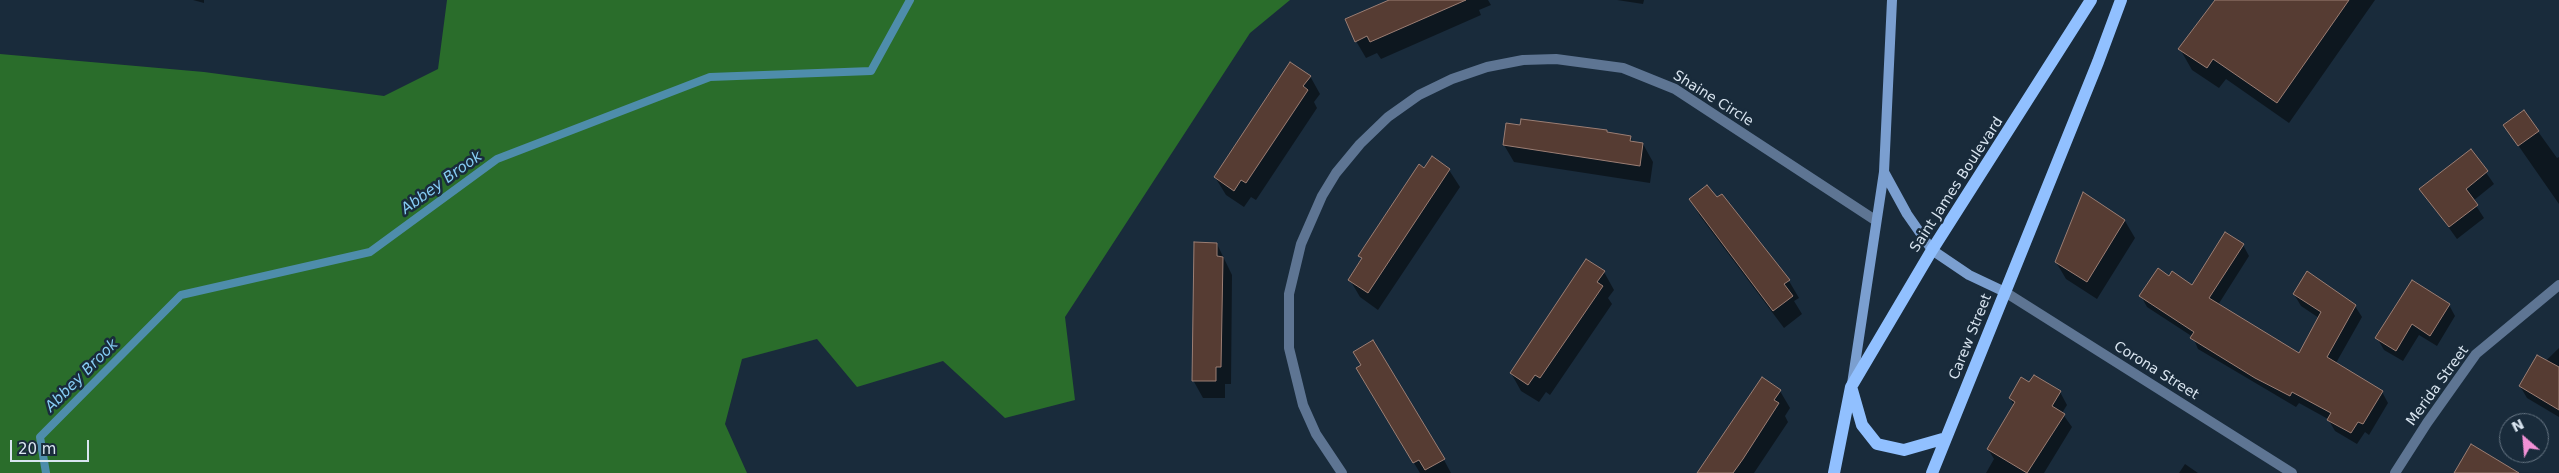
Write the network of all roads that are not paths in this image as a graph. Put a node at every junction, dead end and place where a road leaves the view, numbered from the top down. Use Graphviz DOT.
graph roads {
  1 [pos="1892,0"];
  2 [pos="2091,0"];
  3 [pos="2121,0"];
  4 [pos="1884,172"];
  5 [pos="1876,220"];
  6 [pos="1932,250"];
  7 [pos="2559,285"];
  8 [pos="2005,292"];
  9 [pos="1851,388"];
  10 [pos="1946,438"];
  11 [pos="1342,473"];
  12 [pos="1834,473"];
  13 [pos="1932,473"];
  14 [pos="2292,473"];
  15 [pos="2395,473"];
  1 -- 4 [label="main road"];
  2 -- 6 [label="main road, Saint James Boulevard"];
  3 -- 8 [label="main road"];
  4 -- 5 [label="main road"];
  4 -- 6 [label="main road, Carew Street"];
  5 -- 9 [label="main road"];
  5 -- 11 [label="street, Shaine Circle"];
  6 -- 8 [label="main road, Carew Street"];
  6 -- 9 [label="main road, Saint James Boulevard"];
  7 -- 15 [label="street, Merida Street"];
  8 -- 10 [label="main road, Carew Street"];
  8 -- 14 [label="street, Corona Street"];
  9 -- 10 [label="main road"];
  9 -- 12 [label="main road"];
  10 -- 13 [label="main road, Carew Street"];
}
